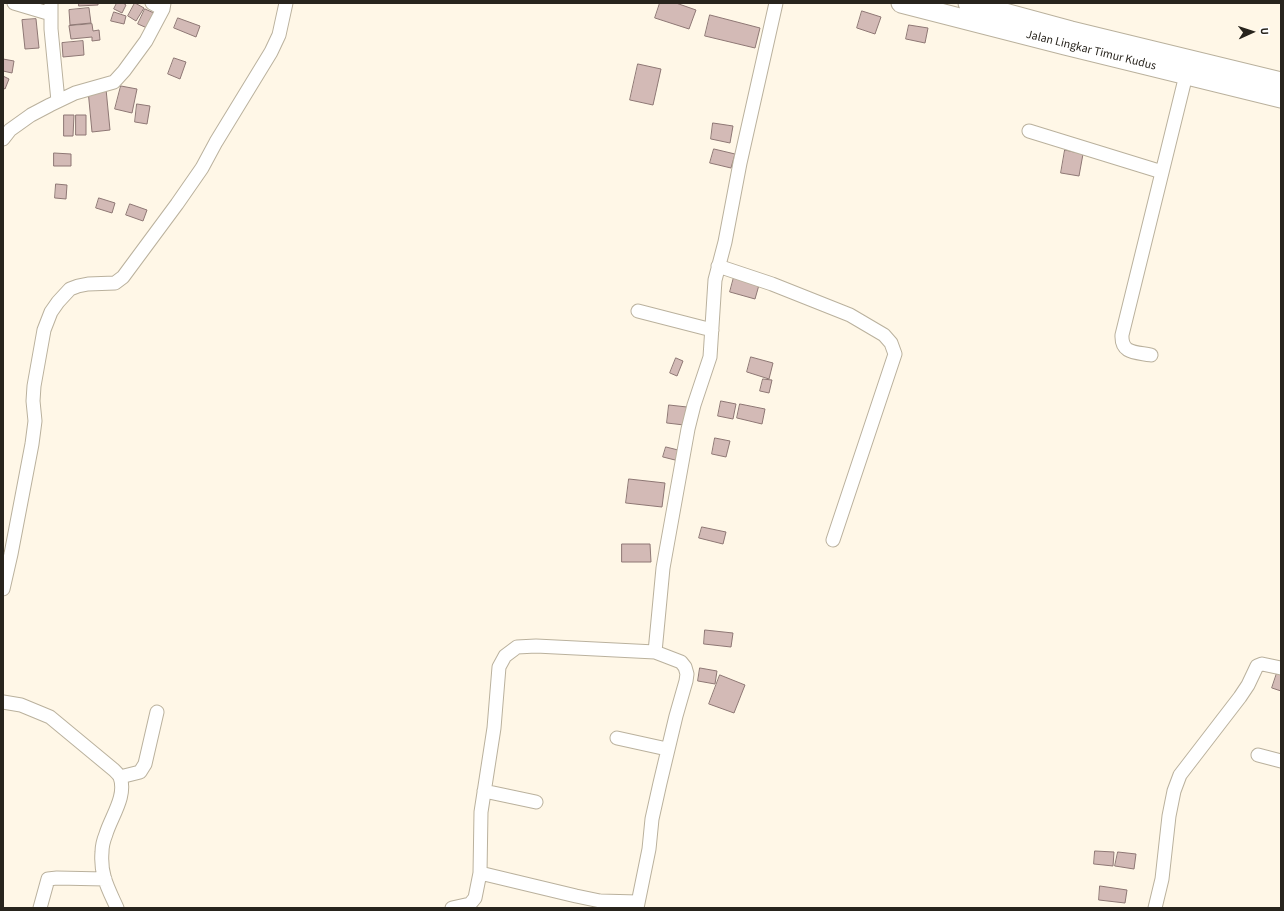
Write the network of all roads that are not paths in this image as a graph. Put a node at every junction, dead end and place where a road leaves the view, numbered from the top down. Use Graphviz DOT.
graph roads {
  1 [pos="14,3"];
  2 [pos="286,3"];
  3 [pos="776,3"];
  4 [pos="902,3"];
  5 [pos="968,3"];
  6 [pos="160,5"];
  7 [pos="51,8"];
  8 [pos="1186,74"];
  9 [pos="1229,77"];
  10 [pos="1281,82"];
  11 [pos="1260,85"];
  12 [pos="1281,98"];
  13 [pos="58,101"];
  14 [pos="1029,131"];
  15 [pos="3,139"];
  16 [pos="1162,172"];
  17 [pos="718,266"];
  18 [pos="638,311"];
  19 [pos="712,330"];
  20 [pos="1151,355"];
  21 [pos="833,540"];
  22 [pos="3,589"];
  23 [pos="655,652"];
  24 [pos="1281,668"];
  25 [pos="3,702"];
  26 [pos="157,712"];
  27 [pos="617,738"];
  28 [pos="667,750"];
  29 [pos="1258,755"];
  30 [pos="1281,761"];
  31 [pos="120,777"];
  32 [pos="484,791"];
  33 [pos="536,802"];
  34 [pos="480,873"];
  35 [pos="105,879"];
  36 [pos="638,905"];
  37 [pos="40,908"];
  38 [pos="118,908"];
  39 [pos="452,908"];
  40 [pos="1155,908"];
  1 -- 7 [label="street"];
  2 -- 22 [label="street"];
  3 -- 17 [label="street"];
  4 -- 8 [label="highway, Jalan Lingkar Timur Kudus"];
  5 -- 9 [label="highway, Jalan Lingkar Timur Kudus"];
  6 -- 13 [label="street"];
  7 -- 13 [label="street"];
  8 -- 9 [label="highway, Jalan Lingkar Timur Kudus"];
  8 -- 16 [label="street"];
  9 -- 11 [label="highway, Jalan Lingkar Timur Kudus"];
  10 -- 11 [label="highway, Jalan Lingkar Timur Kudus"];
  11 -- 12 [label="highway, Jalan Lingkar Timur Kudus"];
  13 -- 15 [label="street"];
  14 -- 16 [label="street"];
  16 -- 20 [label="street"];
  17 -- 19 [label="street"];
  17 -- 21 [label="street"];
  18 -- 19 [label="street"];
  19 -- 23 [label="street"];
  23 -- 28 [label="street"];
  23 -- 32 [label="street"];
  24 -- 40 [label="street"];
  25 -- 31 [label="street"];
  26 -- 31 [label="street"];
  27 -- 28 [label="street"];
  28 -- 36 [label="street"];
  29 -- 30 [label="street"];
  31 -- 35 [label="street"];
  32 -- 33 [label="street"];
  32 -- 34 [label="street"];
  34 -- 36 [label="street"];
  34 -- 39 [label="street"];
  35 -- 37 [label="street"];
  35 -- 38 [label="street"];
}
